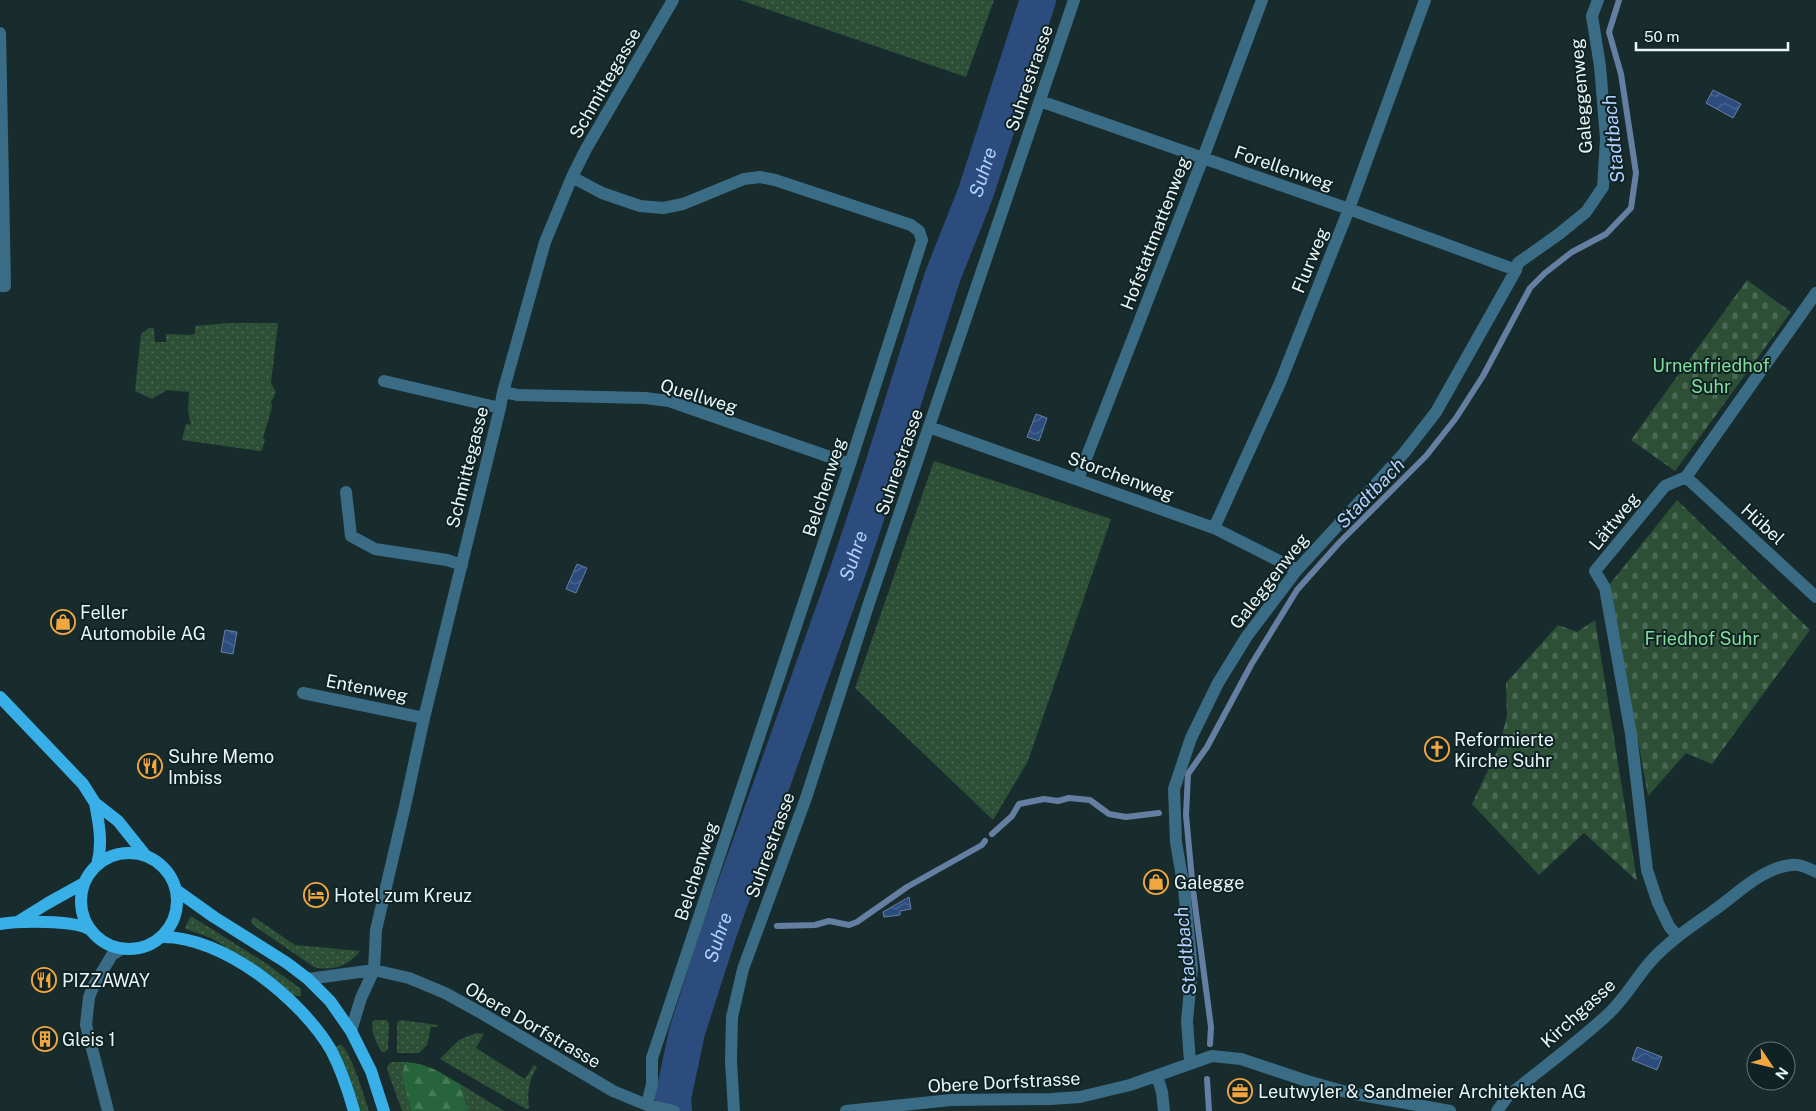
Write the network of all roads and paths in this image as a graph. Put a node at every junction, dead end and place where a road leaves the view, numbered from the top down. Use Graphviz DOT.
graph roads {
  1 [pos="673,0"];
  2 [pos="1074,0"];
  3 [pos="1262,0"];
  4 [pos="1425,0"];
  5 [pos="1598,0"];
  6 [pos="0,33"];
  7 [pos="1040,101"];
  8 [pos="1203,158"];
  9 [pos="572,177"];
  10 [pos="1349,209"];
  11 [pos="1516,270"];
  12 [pos="0,286"];
  13 [pos="1816,293"];
  14 [pos="384,381"];
  15 [pos="503,392"];
  16 [pos="500,408"];
  17 [pos="929,427"];
  18 [pos="850,464"];
  19 [pos="1686,476"];
  20 [pos="1078,479"];
  21 [pos="346,492"];
  22 [pos="1214,528"];
  23 [pos="462,565"];
  24 [pos="1296,570"];
  25 [pos="1816,597"];
  26 [pos="303,693"];
  27 [pos="0,697"];
  28 [pos="424,718"];
  29 [pos="95,802"];
  30 [pos="146,856"];
  31 [pos="98,865"];
  32 [pos="1816,872"];
  33 [pos="84,883"];
  34 [pos="176,890"];
  35 [pos="19,921"];
  36 [pos="0,924"];
  37 [pos="90,929"];
  38 [pos="1677,936"];
  39 [pos="162,937"];
  40 [pos="121,949"];
  41 [pos="374,970"];
  42 [pos="308,979"];
  43 [pos="350,1032"];
  44 [pos="1190,1062"];
  45 [pos="1157,1076"];
  46 [pos="651,1106"];
  47 [pos="108,1111"];
  48 [pos="354,1111"];
  49 [pos="384,1111"];
  50 [pos="674,1111"];
  51 [pos="734,1111"];
  52 [pos="846,1111"];
  53 [pos="1164,1111"];
  54 [pos="1450,1111"];
  55 [pos="1497,1111"];
  1 -- 9 [label="street, Schmittegasse"];
  2 -- 7 [label="street, Suhrestrasse"];
  3 -- 8 [label="street, Hofstattmattenweg"];
  4 -- 10 [label="street, Flurweg"];
  5 -- 11 [label="street, Galeggenweg"];
  6 -- 12 [label="street"];
  7 -- 8 [label="street, Forellenweg"];
  7 -- 17 [label="street, Suhrestrasse"];
  8 -- 10 [label="street, Forellenweg"];
  8 -- 20 [label="street, Hofstattmattenweg"];
  9 -- 15 [label="street, Schmittegasse"];
  9 -- 18 [label="street, Belchenweg"];
  10 -- 11 [label="street, Forellenweg"];
  10 -- 22 [label="street, Flurweg"];
  11 -- 24 [label="street, Galeggenweg"];
  13 -- 19 [label="street, Lättweg"];
  14 -- 16 [label="street"];
  15 -- 16 [label="street, Schmittegasse"];
  15 -- 18 [label="street, Quellweg"];
  16 -- 23 [label="street, Schmittegasse"];
  17 -- 20 [label="street, Storchenweg"];
  17 -- 51 [label="street, Suhrestrasse"];
  18 -- 46 [label="street, Belchenweg"];
  19 -- 25 [label="street, Hübel"];
  19 -- 38 [label="street, Lättweg"];
  20 -- 22 [label="street, Storchenweg"];
  21 -- 23 [label="street"];
  22 -- 24 [label="street, Storchenweg"];
  23 -- 28 [label="street, Schmittegasse"];
  24 -- 44 [label="street, Galeggenweg"];
  26 -- 28 [label="street, Entenweg"];
  27 -- 29 [label="main road"];
  28 -- 41 [label="street, Schmittegasse"];
  29 -- 30 [label="main road"];
  29 -- 31 [label="main road"];
  30 -- 31 [label="main road"];
  30 -- 34 [label="main road"];
  31 -- 33 [label="main road"];
  32 -- 38 [label="street, Kirchgasse"];
  33 -- 35 [label="main road"];
  33 -- 37 [label="main road"];
  34 -- 39 [label="main road"];
  34 -- 42 [label="main road"];
  35 -- 36 [label="main road"];
  35 -- 37 [label="main road"];
  37 -- 40 [label="main road"];
  38 -- 55 [label="street, Kirchgasse"];
  39 -- 40 [label="main road"];
  39 -- 48 [label="main road"];
  40 -- 47 [label="street"];
  41 -- 42 [label="street"];
  41 -- 43 [label="street"];
  41 -- 46 [label="street, Obere Dorfstrasse"];
  42 -- 43 [label="main road"];
  43 -- 49 [label="main road"];
  44 -- 45 [label="street, Obere Dorfstrasse"];
  44 -- 54 [label="street, Obere Dorfstrasse"];
  45 -- 52 [label="street, Obere Dorfstrasse"];
  45 -- 53 [label="street"];
  46 -- 50 [label="street, Obere Dorfstrasse"];
}
